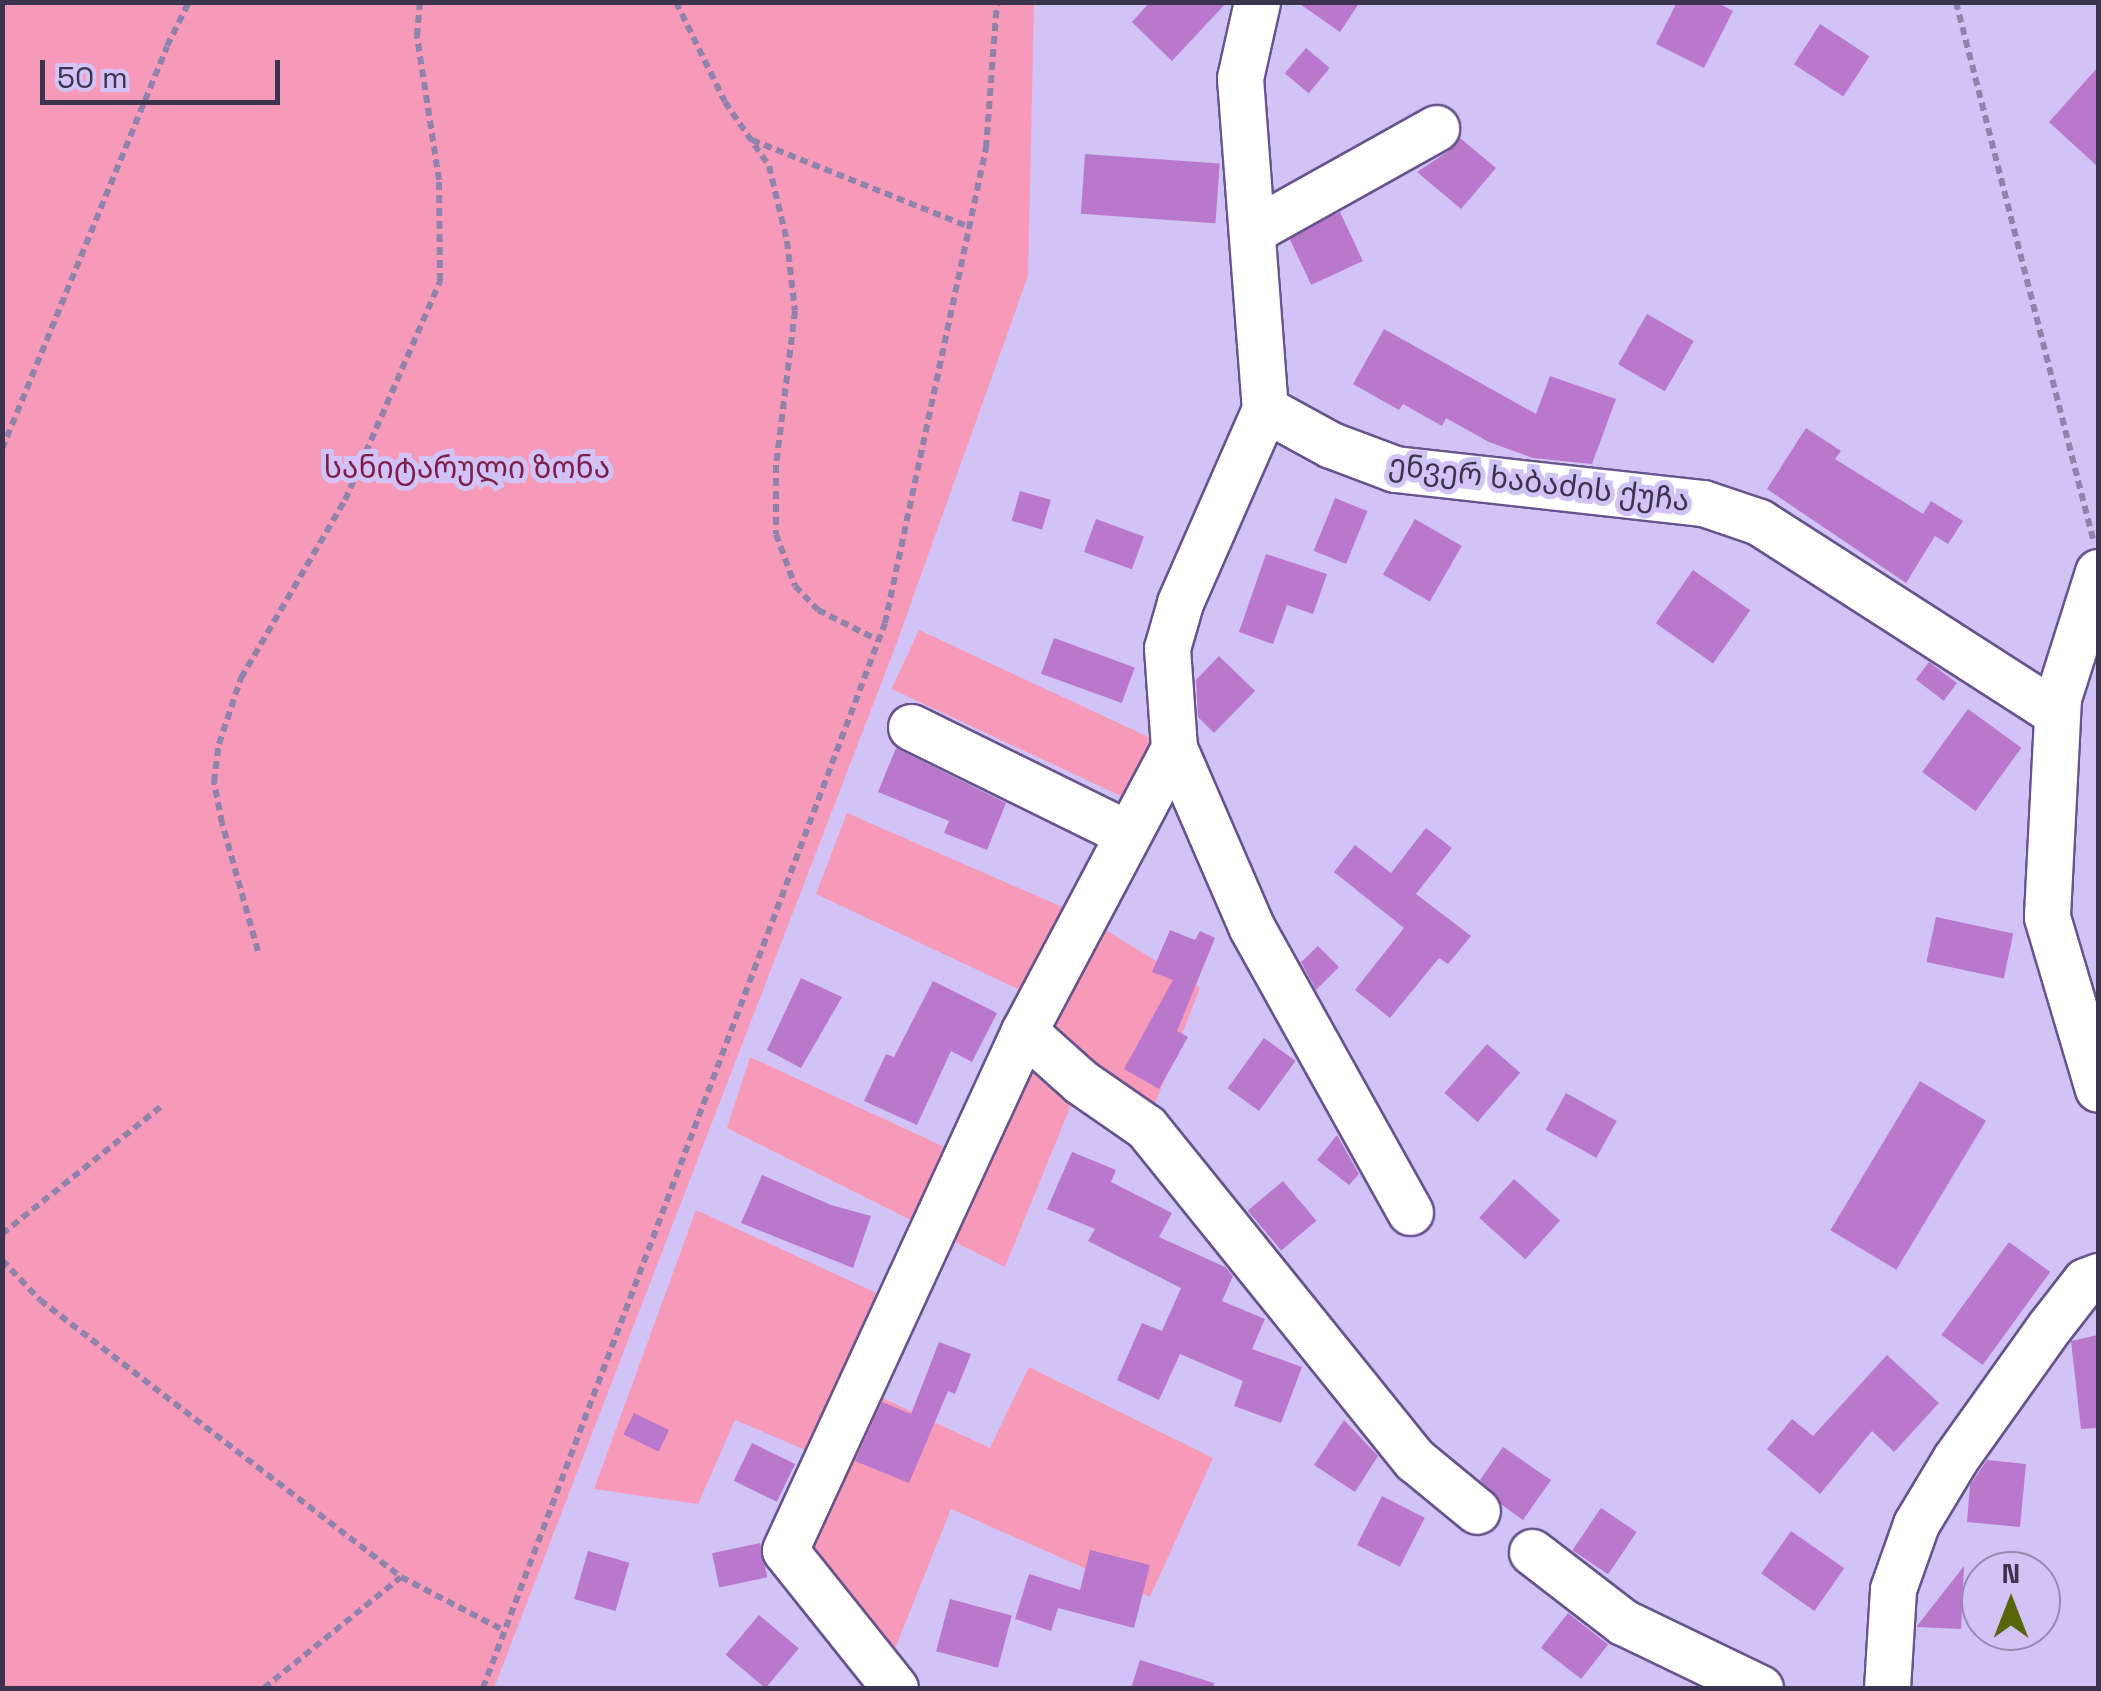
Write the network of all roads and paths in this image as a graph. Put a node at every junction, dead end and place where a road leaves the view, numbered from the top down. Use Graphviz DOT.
graph roads {
  1 [pos="189,2"];
  2 [pos="420,2"];
  3 [pos="676,2"];
  4 [pos="997,2"];
  5 [pos="1256,2"];
  6 [pos="1956,2"];
  7 [pos="1436,128"];
  8 [pos="751,140"];
  9 [pos="970,227"];
  10 [pos="1252,231"];
  11 [pos="1265,409"];
  12 [pos="2,449"];
  13 [pos="2096,557"];
  14 [pos="878,640"];
  15 [pos="2057,713"];
  16 [pos="912,727"];
  17 [pos="1174,748"];
  18 [pos="1126,833"];
  19 [pos="258,950"];
  20 [pos="1024,1031"];
  21 [pos="2098,1088"];
  22 [pos="163,1104"];
  23 [pos="1410,1212"];
  24 [pos="2,1234"];
  25 [pos="2,1260"];
  26 [pos="2098,1276"];
  27 [pos="1478,1511"];
  28 [pos="1532,1552"];
  29 [pos="401,1577"];
  30 [pos="505,1631"];
  31 [pos="264,1688"];
  32 [pos="484,1688"];
  33 [pos="895,1688"];
  34 [pos="1760,1688"];
  35 [pos="1887,1688"];
  1 -- 12 [label="path"];
  2 -- 19 [label="path"];
  3 -- 8 [label="path"];
  4 -- 9 [label="path"];
  5 -- 10 [label="street"];
  6 -- 13 [label="path"];
  7 -- 10 [label="street"];
  8 -- 9 [label="path"];
  8 -- 14 [label="path"];
  9 -- 14 [label="path"];
  10 -- 11 [label="street"];
  11 -- 15 [label="street, ენვერ ხაბაძის ქუჩა"];
  11 -- 17 [label="street"];
  13 -- 15 [label="street"];
  14 -- 30 [label="path"];
  15 -- 21 [label="street"];
  16 -- 18 [label="street"];
  17 -- 18 [label="street"];
  17 -- 23 [label="street"];
  18 -- 20 [label="street"];
  20 -- 27 [label="street"];
  20 -- 33 [label="street"];
  22 -- 24 [label="path"];
  25 -- 29 [label="path"];
  26 -- 35 [label="street"];
  28 -- 34 [label="street"];
  29 -- 30 [label="path"];
  29 -- 31 [label="path"];
  30 -- 32 [label="path"];
}
